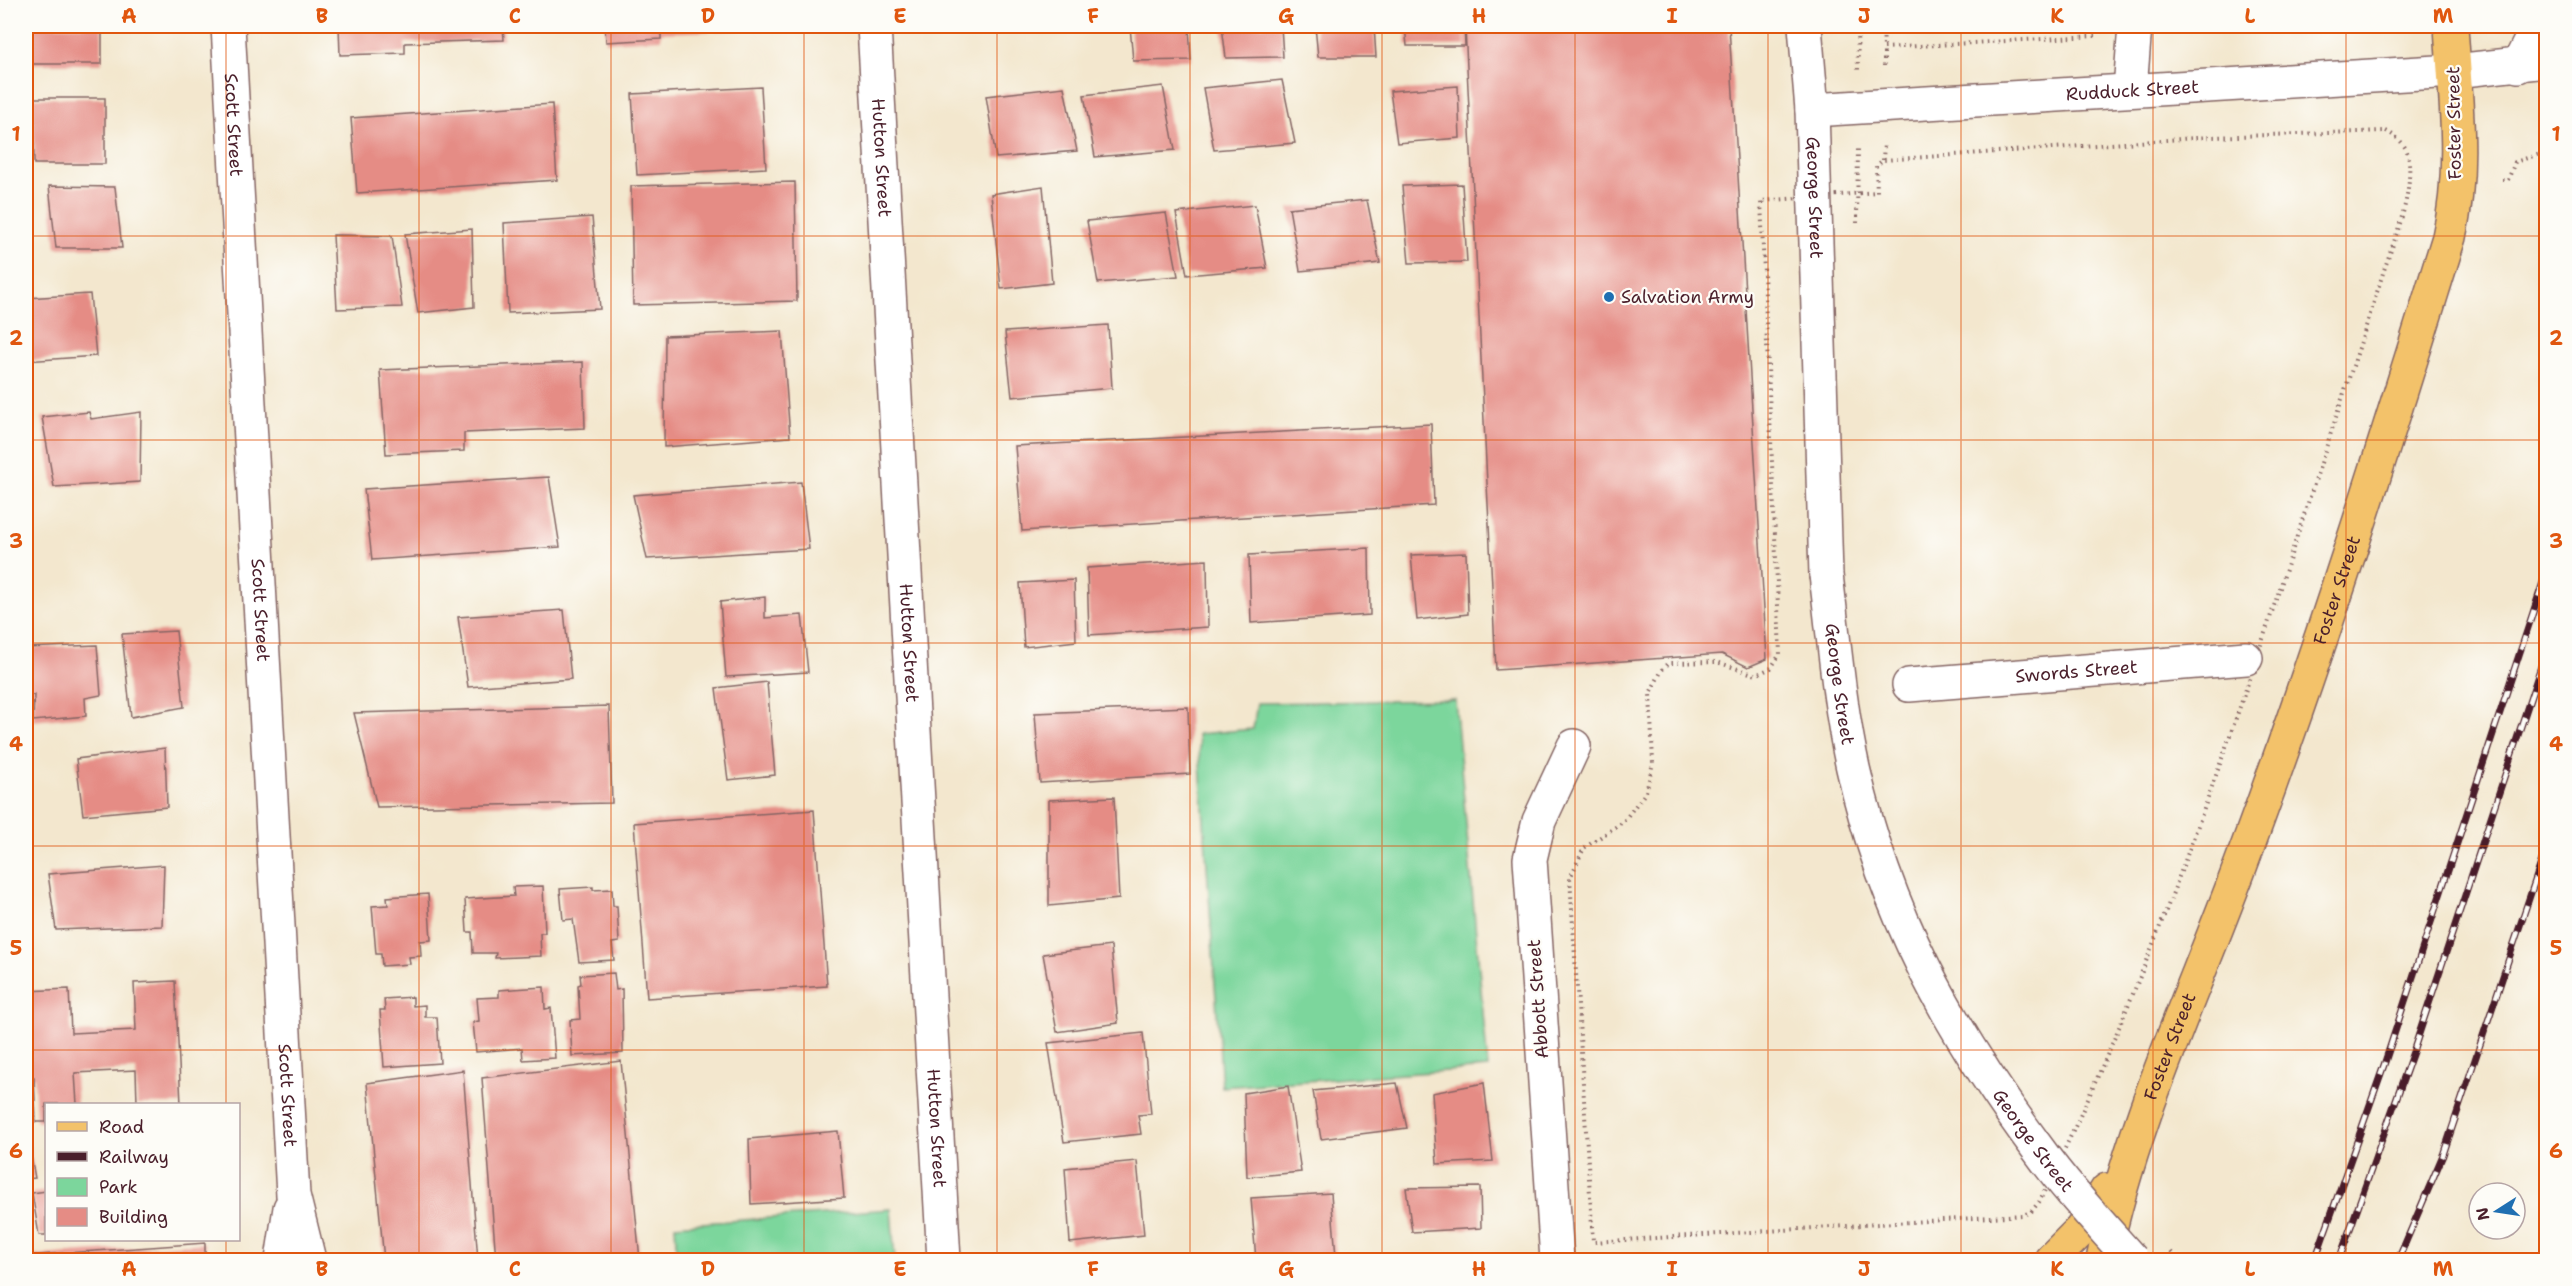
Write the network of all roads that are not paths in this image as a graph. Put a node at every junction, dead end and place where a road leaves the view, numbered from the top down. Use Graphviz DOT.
graph roads {
  1 [pos="228,26"];
  2 [pos="874,26"];
  3 [pos="1804,26"];
  4 [pos="2451,26"];
  5 [pos="2538,26"];
  6 [pos="2134,30"];
  7 [pos="2532,64"];
  8 [pos="2454,71"];
  9 [pos="2130,89"];
  10 [pos="1812,110"];
  11 [pos="2246,658"];
  12 [pos="1909,686"];
  13 [pos="1574,746"];
  14 [pos="2135,1139"];
  15 [pos="292,1195"];
  16 [pos="282,1260"];
  17 [pos="309,1260"];
  18 [pos="944,1260"];
  19 [pos="1557,1260"];
  20 [pos="2051,1260"];
  21 [pos="2103,1260"];
  22 [pos="2132,1260"];
  1 -- 15 [label="street, Scott Street"];
  2 -- 18 [label="street, Hutton Street"];
  3 -- 10 [label="street, George Street"];
  4 -- 8 [label="main road, Foster Street"];
  5 -- 7 [label="street"];
  6 -- 9 [label="street"];
  7 -- 8 [label="street, Rudduck Street"];
  8 -- 9 [label="street, Rudduck Street"];
  8 -- 14 [label="main road, Foster Street"];
  9 -- 10 [label="street, Rudduck Street"];
  10 -- 22 [label="street, George Street, bridge"];
  11 -- 12 [label="street, Swords Street"];
  13 -- 19 [label="street, Abbott Street"];
  14 -- 20 [label="main road, Foster Street"];
  14 -- 21 [label="main road, Foster Street"];
  15 -- 16 [label="street, Scott Street"];
  15 -- 17 [label="street, Scott Street"];
}
